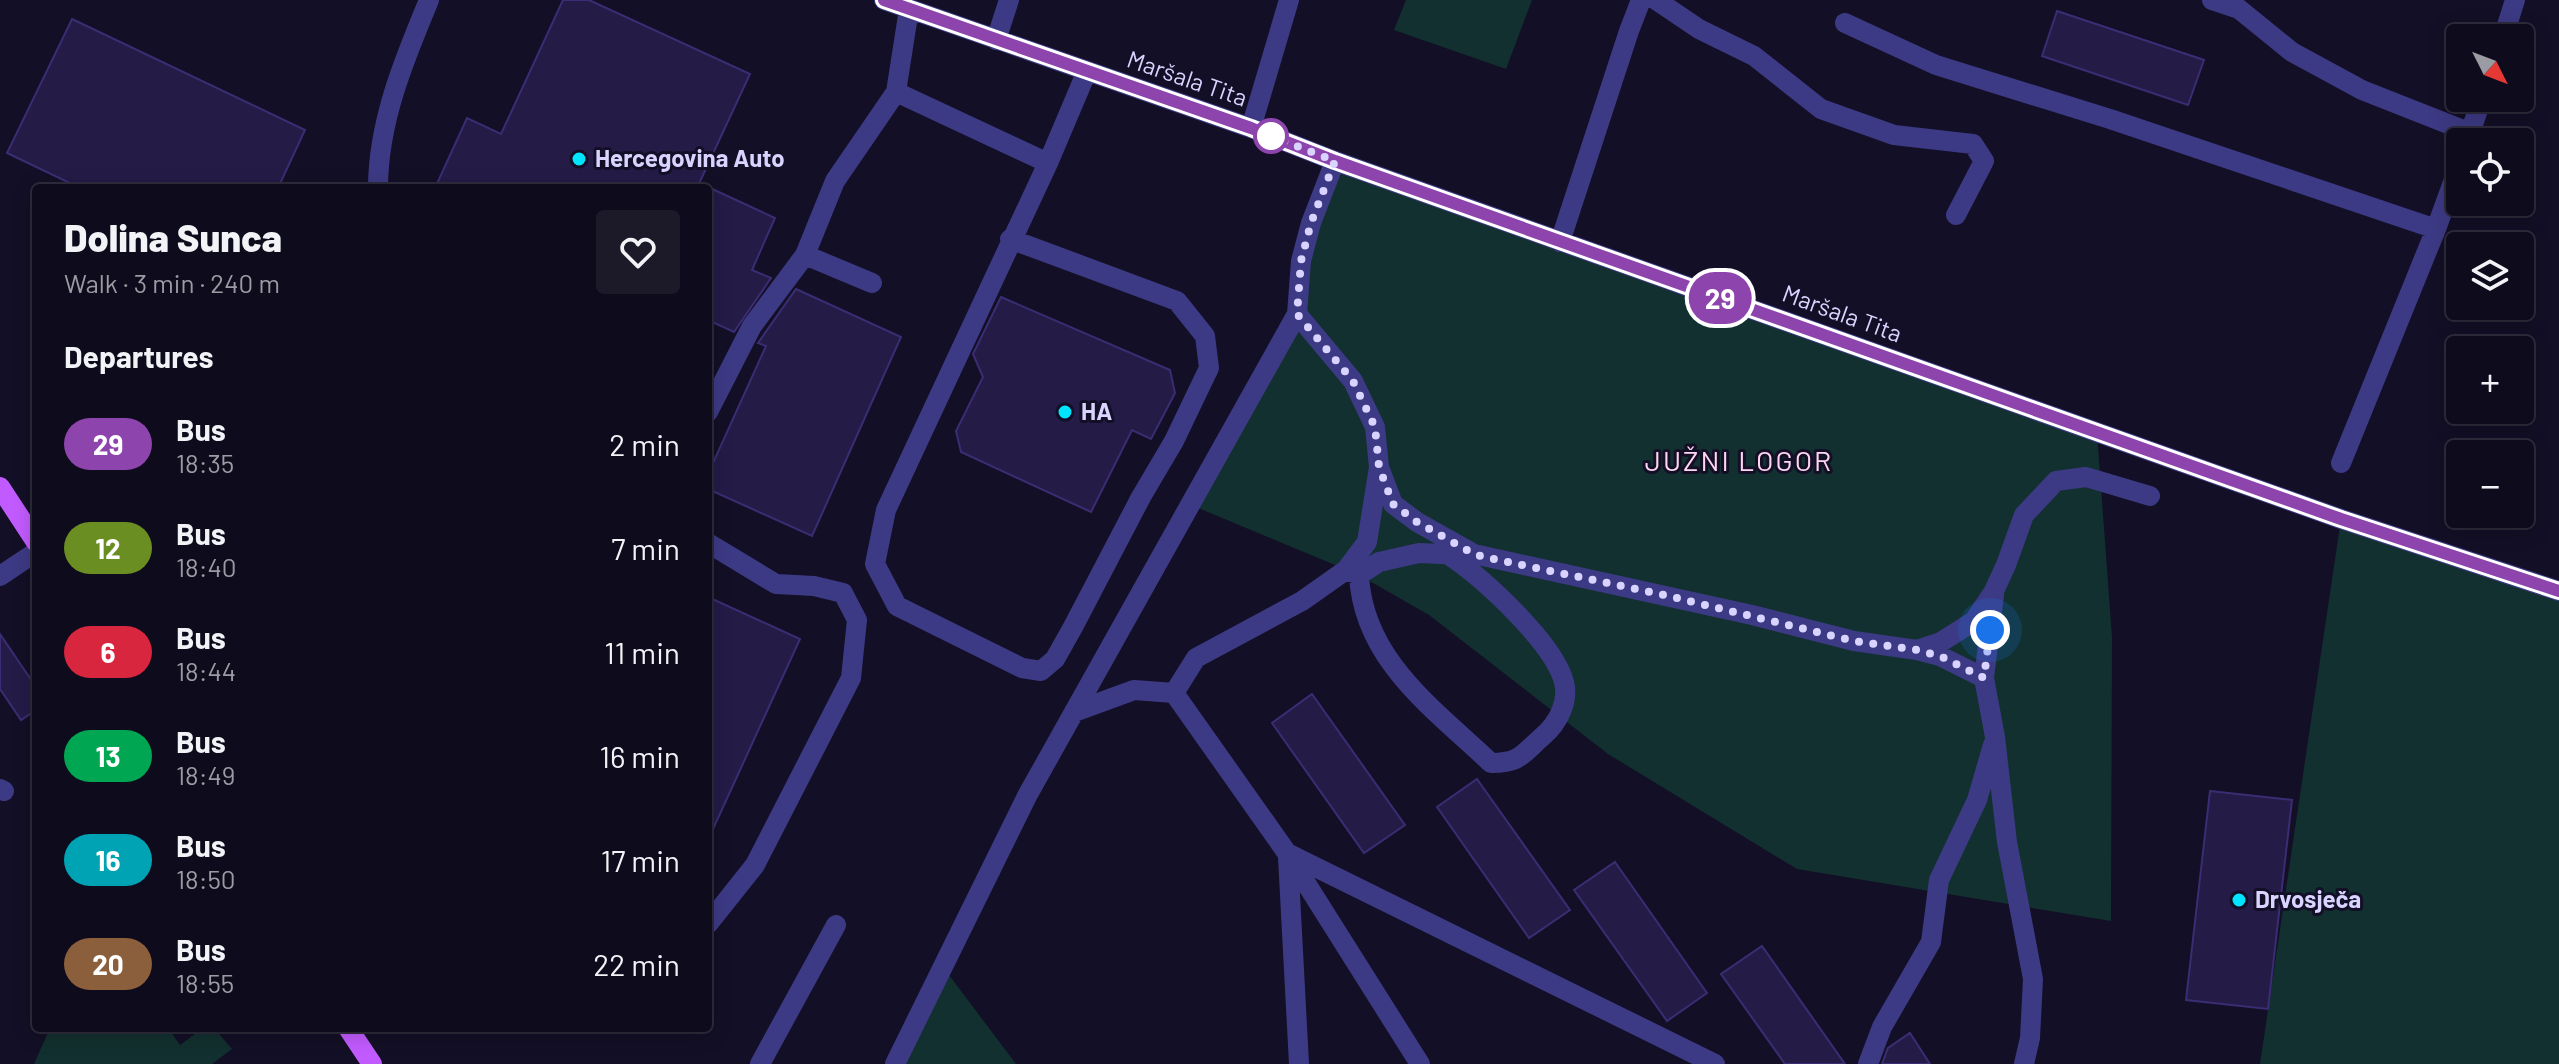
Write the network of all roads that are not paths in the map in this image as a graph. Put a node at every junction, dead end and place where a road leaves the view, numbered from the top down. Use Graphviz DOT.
graph roads {
  1 [pos="429,0"];
  2 [pos="884,0"];
  3 [pos="1009,0"];
  4 [pos="1289,0"];
  5 [pos="1641,0"];
  6 [pos="1656,0"];
  7 [pos="2212,0"];
  8 [pos="2515,0"];
  9 [pos="909,9"];
  10 [pos="1845,23"];
  11 [pos="2507,24"];
  12 [pos="996,40"];
  13 [pos="1087,71"];
  14 [pos="896,92"];
  15 [pos="1251,128"];
  16 [pos="2447,128"];
  17 [pos="1335,161"];
  18 [pos="1048,163"];
  19 [pos="378,184"];
  20 [pos="2446,202"];
  21 [pos="1956,215"];
  22 [pos="2436,229"];
  23 [pos="1010,239"];
  24 [pos="1560,242"];
  25 [pos="805,255"];
  26 [pos="872,283"];
  27 [pos="1297,314"];
  28 [pos="712,399"];
  29 [pos="2341,463"];
  30 [pos="1379,467"];
  31 [pos="0,487"];
  32 [pos="2150,496"];
  33 [pos="32,536"];
  34 [pos="712,545"];
  35 [pos="1474,554"];
  36 [pos="32,555"];
  37 [pos="1450,556"];
  38 [pos="1352,573"];
  39 [pos="0,576"];
  40 [pos="1994,591"];
  41 [pos="2559,591"];
  42 [pos="1917,650"];
  43 [pos="1984,678"];
  44 [pos="1174,693"];
  45 [pos="1074,712"];
  46 [pos="1995,737"];
  47 [pos="1287,853"];
  48 [pos="712,919"];
  49 [pos="836,925"];
  50 [pos="351,1032"];
  51 [pos="372,1064"];
  52 [pos="760,1064"];
  53 [pos="895,1064"];
  54 [pos="1299,1064"];
  55 [pos="1420,1064"];
  56 [pos="1715,1064"];
  57 [pos="1868,1064"];
  58 [pos="2024,1064"];
  1 -- 19 [label="street"];
  2 -- 9 [label="street, Maršala Tita"];
  3 -- 12 [label="street"];
  4 -- 15 [label="street"];
  5 -- 24 [label="street"];
  6 -- 21 [label="street"];
  7 -- 16 [label="street"];
  8 -- 11 [label="street"];
  9 -- 12 [label="street, Maršala Tita"];
  9 -- 14 [label="street"];
  10 -- 22 [label="street"];
  12 -- 13 [label="street, Maršala Tita"];
  13 -- 15 [label="street, Maršala Tita"];
  13 -- 18 [label="street"];
  14 -- 18 [label="street"];
  14 -- 25 [label="street"];
  15 -- 17 [label="street, Maršala Tita"];
  17 -- 24 [label="street, Maršala Tita"];
  17 -- 27 [label="street"];
  18 -- 23 [label="street"];
  20 -- 22 [label="street"];
  22 -- 29 [label="street"];
  23 -- 23 [label="street"];
  24 -- 41 [label="street, Maršala Tita"];
  25 -- 26 [label="street"];
  25 -- 28 [label="street"];
  27 -- 30 [label="street"];
  27 -- 45 [label="street"];
  30 -- 35 [label="street"];
  30 -- 38 [label="street"];
  31 -- 33 [label="main road"];
  32 -- 40 [label="street"];
  34 -- 48 [label="street"];
  35 -- 37 [label="street"];
  35 -- 42 [label="street"];
  36 -- 39 [label="street"];
  37 -- 38 [label="street"];
  37 -- 38 [label="street"];
  38 -- 44 [label="street"];
  40 -- 42 [label="street"];
  40 -- 43 [label="street"];
  42 -- 43 [label="street"];
  43 -- 46 [label="street"];
  44 -- 45 [label="street"];
  44 -- 47 [label="street"];
  45 -- 53 [label="street"];
  46 -- 57 [label="street"];
  46 -- 58 [label="street"];
  47 -- 54 [label="street"];
  47 -- 55 [label="street"];
  47 -- 56 [label="street"];
  49 -- 52 [label="street"];
  50 -- 51 [label="main road"];
}
